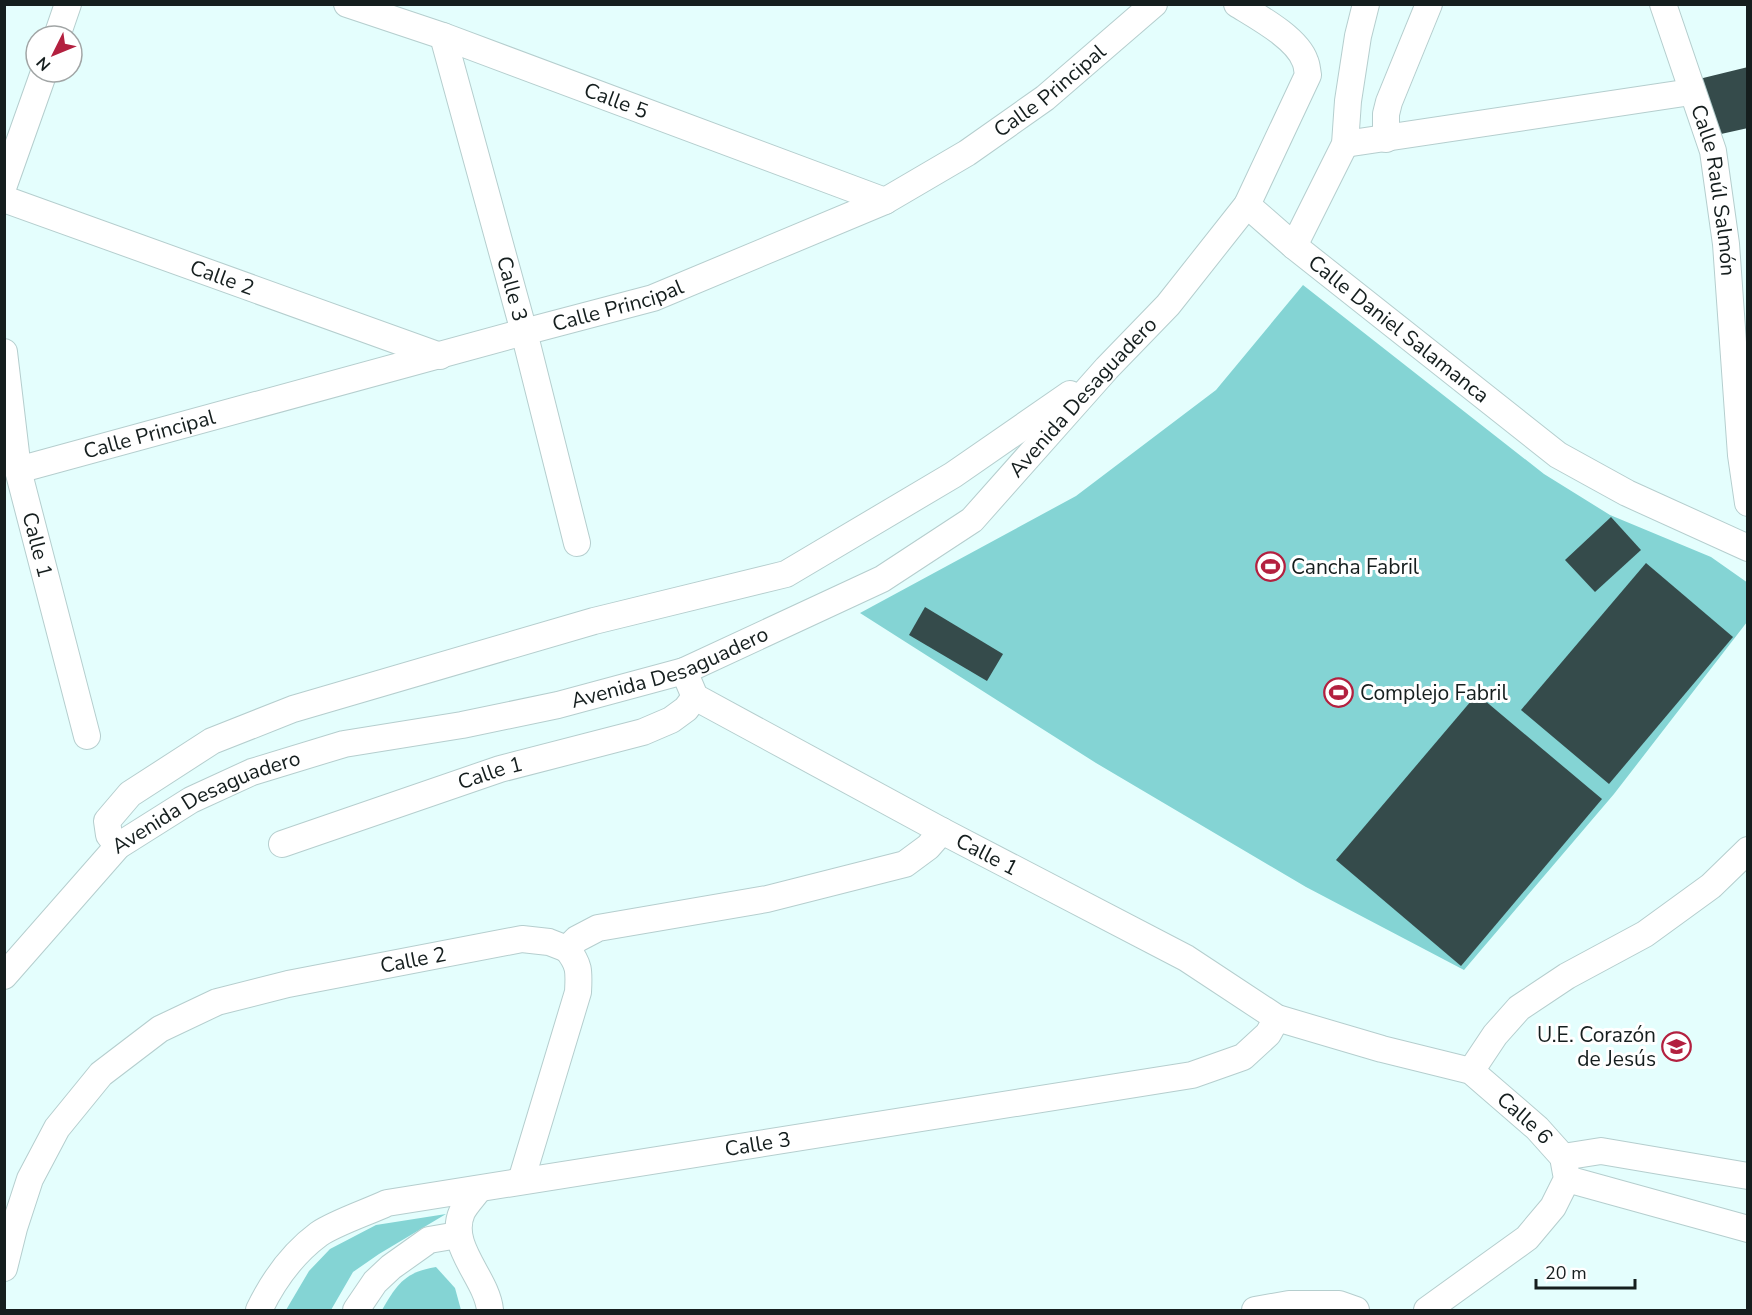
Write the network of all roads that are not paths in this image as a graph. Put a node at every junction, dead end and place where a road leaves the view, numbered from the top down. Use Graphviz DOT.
graph roads {
  1 [pos="68,4"];
  2 [pos="347,4"];
  3 [pos="1238,4"];
  4 [pos="1366,4"];
  5 [pos="1429,4"];
  6 [pos="1663,4"];
  7 [pos="1145,7"];
  8 [pos="1257,12"];
  9 [pos="61,24"];
  10 [pos="443,36"];
  11 [pos="40,84"];
  12 [pos="1691,92"];
  13 [pos="1386,139"];
  14 [pos="1345,144"];
  15 [pos="4,185"];
  16 [pos="4,199"];
  17 [pos="885,201"];
  18 [pos="1247,205"];
  19 [pos="1294,246"];
  20 [pos="524,332"];
  21 [pos="4,352"];
  22 [pos="440,356"];
  23 [pos="1107,368"];
  24 [pos="18,470"];
  25 [pos="1748,504"];
  26 [pos="577,543"];
  27 [pos="1748,548"];
  28 [pos="684,671"];
  29 [pos="695,697"];
  30 [pos="87,736"];
  31 [pos="942,831"];
  32 [pos="282,844"];
  33 [pos="118,846"];
  34 [pos="1748,850"];
  35 [pos="567,949"];
  36 [pos="4,976"];
  37 [pos="1277,1018"];
  38 [pos="1471,1071"];
  39 [pos="1565,1168"];
  40 [pos="1748,1176"];
  41 [pos="521,1181"];
  42 [pos="479,1189"];
  43 [pos="1748,1229"];
  44 [pos="458,1235"];
  45 [pos="4,1268"];
  46 [pos="259,1311"];
  47 [pos="356,1311"];
  48 [pos="490,1311"];
  49 [pos="1255,1311"];
  50 [pos="1356,1311"];
  51 [pos="1427,1311"];
  1 -- 9 [label="street"];
  2 -- 10 [label="street, Calle 5"];
  3 -- 8 [label="street"];
  4 -- 14 [label="street"];
  5 -- 13 [label="street"];
  6 -- 12 [label="street, Calle Raúl Salmón"];
  7 -- 17 [label="street, Calle Principal"];
  8 -- 18 [label="street"];
  10 -- 17 [label="street, Calle 5"];
  10 -- 20 [label="street, Calle 3"];
  11 -- 15 [label="street"];
  12 -- 13 [label="street, Calle Raúl Salmón"];
  12 -- 25 [label="street, Calle Raúl Salmón"];
  13 -- 14 [label="street, Calle Raúl Salmón"];
  14 -- 19 [label="street"];
  16 -- 22 [label="street, Calle 2"];
  17 -- 20 [label="street, Calle Principal"];
  18 -- 19 [label="street, Calle Daniel Salamanca"];
  18 -- 23 [label="street, Avenida Desaguadero"];
  19 -- 27 [label="street, Calle Daniel Salamanca"];
  20 -- 22 [label="street, Calle Principal"];
  20 -- 26 [label="street, Calle 3"];
  21 -- 24 [label="street, Calle 1"];
  22 -- 24 [label="street, Calle Principal"];
  23 -- 28 [label="street, Avenida Desaguadero"];
  23 -- 33 [label="street"];
  24 -- 30 [label="street, Calle 1"];
  28 -- 29 [label="street"];
  28 -- 33 [label="street, Avenida Desaguadero"];
  29 -- 31 [label="street, Calle 1"];
  29 -- 32 [label="street, Calle 1"];
  31 -- 35 [label="street"];
  31 -- 37 [label="street, Calle 1"];
  33 -- 36 [label="street, Avenida Desaguadero"];
  34 -- 38 [label="street"];
  35 -- 41 [label="street"];
  35 -- 45 [label="street, Calle 2"];
  37 -- 38 [label="street, Calle 6"];
  37 -- 41 [label="street, Calle 3"];
  38 -- 39 [label="street, Calle 6"];
  39 -- 40 [label="street"];
  39 -- 43 [label="street"];
  39 -- 51 [label="street"];
  41 -- 42 [label="street, Calle 3"];
  42 -- 44 [label="street"];
  42 -- 46 [label="street, Calle 3"];
  44 -- 47 [label="street"];
  44 -- 48 [label="street"];
  49 -- 50 [label="street"];
}
